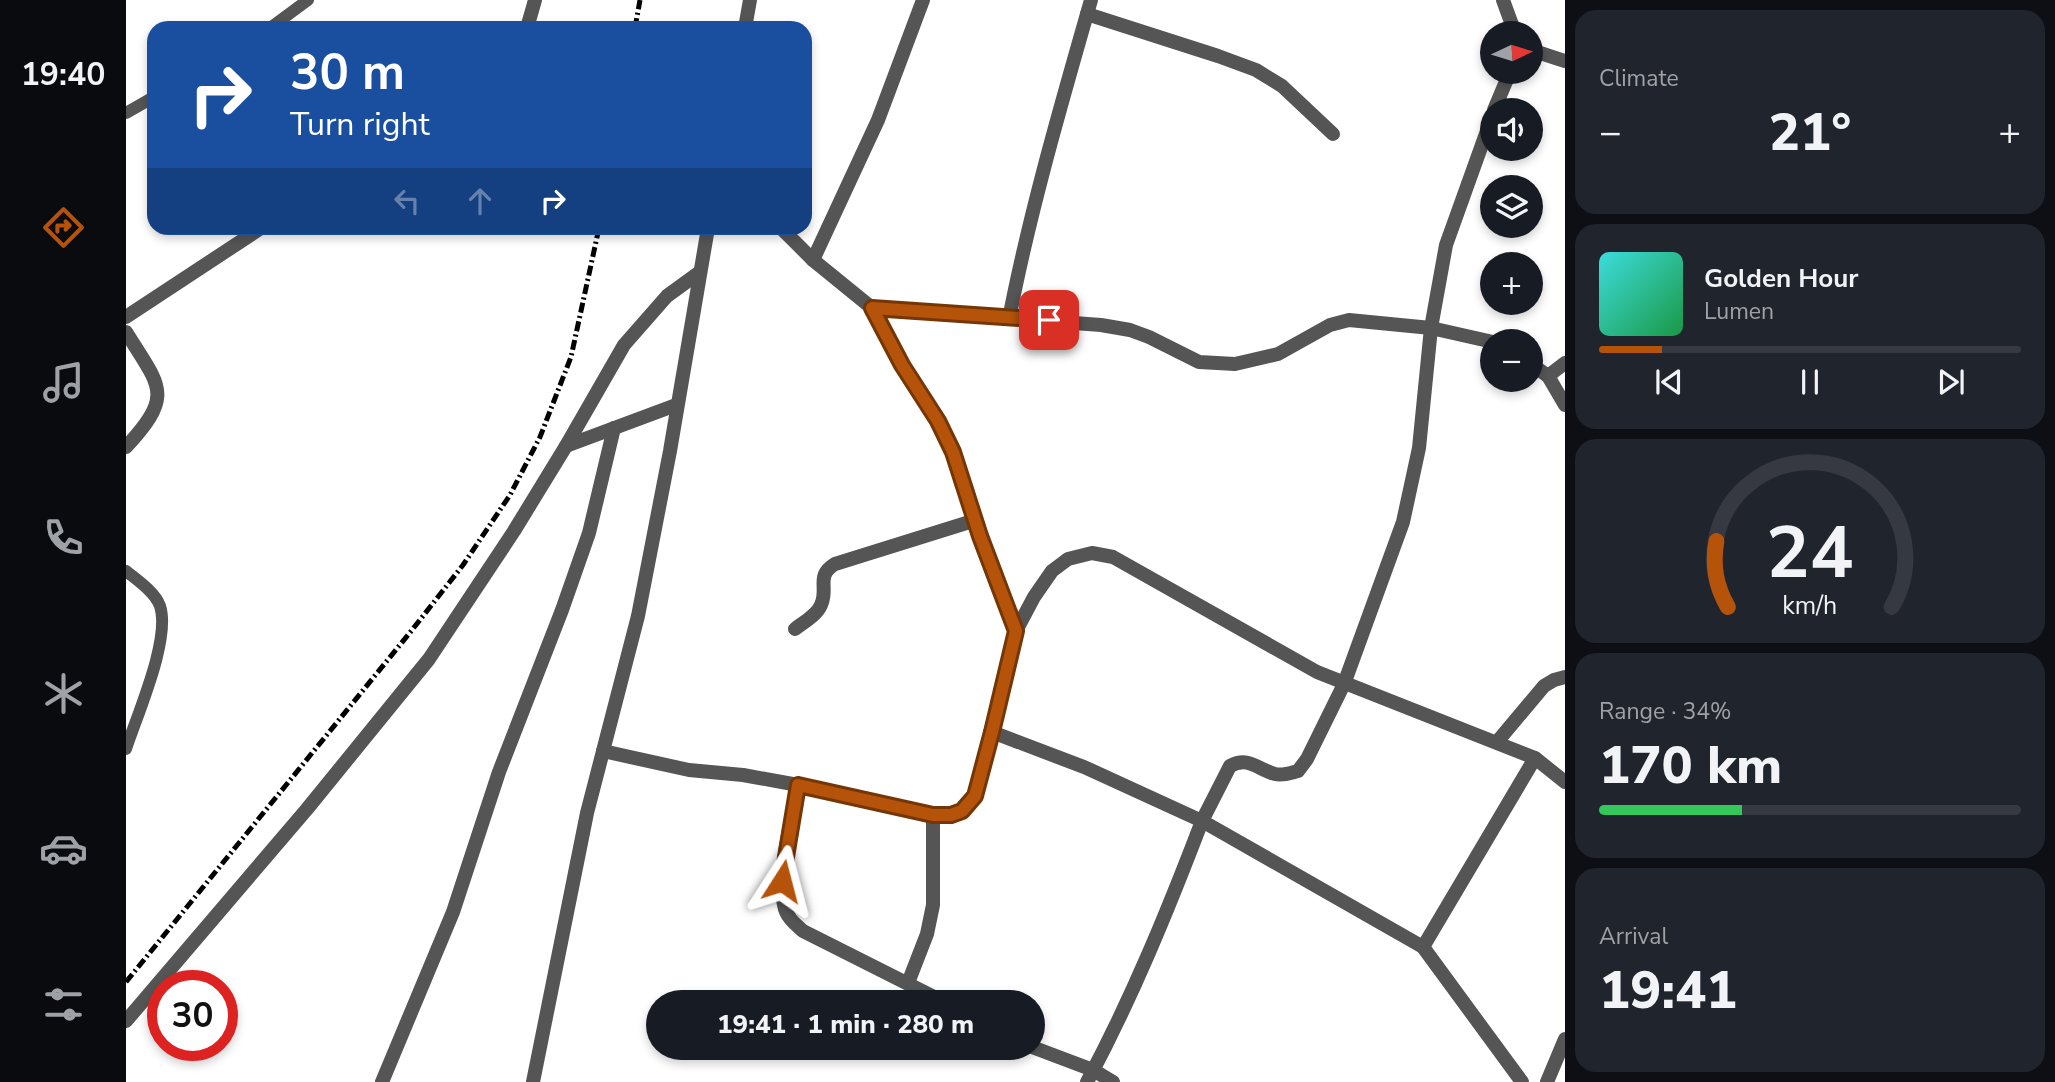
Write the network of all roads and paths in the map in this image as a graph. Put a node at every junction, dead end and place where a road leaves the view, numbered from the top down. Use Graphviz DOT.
graph roads {
  1 [pos="308,0"];
  2 [pos="536,0"];
  3 [pos="750,0"];
  4 [pos="923,0"];
  5 [pos="1506,2"];
  6 [pos="1089,7"];
  7 [pos="280,21"];
  8 [pos="533,21"];
  9 [pos="746,21"];
  10 [pos="1512,21"];
  11 [pos="1544,54"];
  12 [pos="1565,61"];
  13 [pos="147,101"];
  14 [pos="126,113"];
  15 [pos="1333,134"];
  16 [pos="1480,149"];
  17 [pos="250,235"];
  18 [pos="707,235"];
  19 [pos="788,235"];
  20 [pos="813,260"];
  21 [pos="700,272"];
  22 [pos="872,308"];
  23 [pos="126,317"];
  24 [pos="1009,319"];
  25 [pos="1432,328"];
  26 [pos="126,332"];
  27 [pos="1480,339"];
  28 [pos="1565,363"];
  29 [pos="1543,372"];
  30 [pos="1548,376"];
  31 [pos="676,405"];
  32 [pos="1565,405"];
  33 [pos="614,428"];
  34 [pos="566,446"];
  35 [pos="126,447"];
  36 [pos="976,520"];
  37 [pos="126,571"];
  38 [pos="795,629"];
  39 [pos="1016,631"];
  40 [pos="1565,677"];
  41 [pos="1344,684"];
  42 [pos="992,732"];
  43 [pos="1497,742"];
  44 [pos="126,749"];
  45 [pos="603,751"];
  46 [pos="1535,758"];
  47 [pos="1565,782"];
  48 [pos="798,785"];
  49 [pos="933,815"];
  50 [pos="1202,821"];
  51 [pos="1423,947"];
  52 [pos="908,983"];
  53 [pos="921,990"];
  54 [pos="126,1021"];
  55 [pos="1565,1039"];
  56 [pos="1045,1054"];
  57 [pos="1090,1076"];
  58 [pos="382,1082"];
  59 [pos="533,1082"];
  60 [pos="1114,1082"];
  61 [pos="1522,1082"];
  62 [pos="1547,1082"];
  1 -- 7 [label="lane"];
  2 -- 8 [label="street"];
  3 -- 9 [label="street"];
  4 -- 20 [label="street"];
  5 -- 10 [label="street"];
  6 -- 15 [label="street"];
  6 -- 24 [label="street"];
  11 -- 12 [label="street"];
  13 -- 14 [label="lane"];
  16 -- 25 [label="street"];
  17 -- 23 [label="street"];
  18 -- 21 [label="street"];
  19 -- 20 [label="street"];
  20 -- 22 [label="street"];
  21 -- 31 [label="street"];
  21 -- 34 [label="street"];
  22 -- 24 [label="street"];
  22 -- 36 [label="street"];
  24 -- 25 [label="street"];
  25 -- 27 [label="street"];
  25 -- 41 [label="street"];
  26 -- 35 [label="street"];
  28 -- 30 [label="street"];
  29 -- 30 [label="street"];
  30 -- 32 [label="street"];
  31 -- 33 [label="street"];
  31 -- 45 [label="street"];
  33 -- 34 [label="street"];
  33 -- 58 [label="street"];
  34 -- 54 [label="street"];
  36 -- 38 [label="street"];
  36 -- 39 [label="street"];
  37 -- 44 [label="lane"];
  39 -- 41 [label="street"];
  39 -- 42 [label="street"];
  40 -- 43 [label="street"];
  41 -- 43 [label="street"];
  41 -- 50 [label="street"];
  42 -- 49 [label="street"];
  42 -- 50 [label="street"];
  43 -- 46 [label="street"];
  45 -- 48 [label="street"];
  45 -- 59 [label="street"];
  46 -- 47 [label="street"];
  46 -- 51 [label="street"];
  48 -- 49 [label="street"];
  48 -- 52 [label="street"];
  49 -- 52 [label="street"];
  50 -- 51 [label="street"];
  50 -- 57 [label="street"];
  51 -- 61 [label="street"];
  52 -- 53 [label="street"];
  55 -- 62 [label="street"];
  56 -- 57 [label="street"];
  57 -- 60 [label="street"];
}
